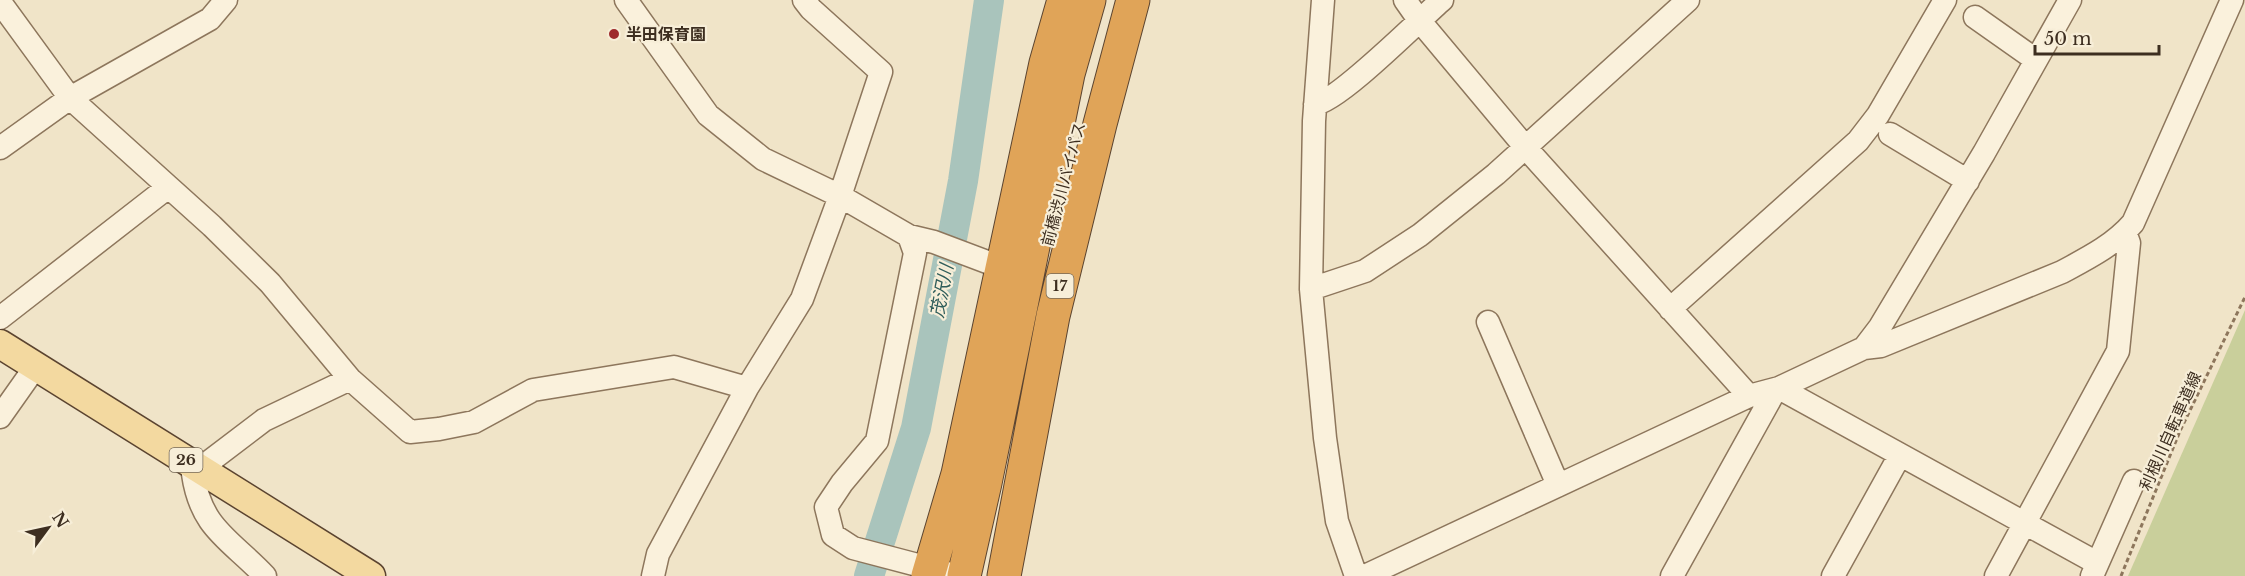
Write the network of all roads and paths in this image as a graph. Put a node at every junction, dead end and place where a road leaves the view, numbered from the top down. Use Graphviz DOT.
graph roads {
  1 [pos="225,0"];
  2 [pos="626,0"];
  3 [pos="804,0"];
  4 [pos="1064,0"];
  5 [pos="1089,0"];
  6 [pos="1114,0"];
  7 [pos="1133,0"];
  8 [pos="1323,0"];
  9 [pos="1406,0"];
  10 [pos="1442,0"];
  11 [pos="1688,0"];
  12 [pos="1945,0"];
  13 [pos="2070,0"];
  14 [pos="2232,0"];
  15 [pos="0,2"];
  16 [pos="1975,17"];
  17 [pos="1419,20"];
  18 [pos="2036,60"];
  19 [pos="70,98"];
  20 [pos="1315,104"];
  21 [pos="1890,134"];
  22 [pos="0,148"];
  23 [pos="1526,148"];
  24 [pos="1968,181"];
  25 [pos="167,188"];
  26 [pos="840,196"];
  27 [pos="2125,232"];
  28 [pos="909,236"];
  29 [pos="1003,268"];
  30 [pos="1311,289"];
  31 [pos="2245,297"];
  32 [pos="1671,309"];
  33 [pos="0,318"];
  34 [pos="1488,322"];
  35 [pos="0,344"];
  36 [pos="1863,348"];
  37 [pos="36,366"];
  38 [pos="350,379"];
  39 [pos="747,388"];
  40 [pos="1779,388"];
  41 [pos="1749,396"];
  42 [pos="1002,402"];
  43 [pos="0,417"];
  44 [pos="1900,455"];
  45 [pos="200,469"];
  46 [pos="2134,481"];
  47 [pos="1557,485"];
  48 [pos="2025,524"];
  49 [pos="2094,570"];
  50 [pos="936,572"];
  51 [pos="265,576"];
  52 [pos="371,576"];
  53 [pos="652,576"];
  54 [pos="1004,576"];
  55 [pos="1356,576"];
  56 [pos="1365,576"];
  57 [pos="1672,576"];
  58 [pos="1833,576"];
  59 [pos="1996,576"];
  60 [pos="2121,576"];
  1 -- 19 [label="street"];
  2 -- 26 [label="street"];
  3 -- 26 [label="street"];
  4 -- 29 [label="highway"];
  5 -- 42 [label="highway, 前橋渋川バイパス / 17"];
  6 -- 42 [label="highway, 前橋渋川バイパス / 17"];
  7 -- 54 [label="highway, 17"];
  8 -- 20 [label="street"];
  9 -- 17 [label="street"];
  10 -- 17 [label="street"];
  11 -- 23 [label="street"];
  12 -- 32 [label="street"];
  13 -- 18 [label="street"];
  14 -- 27 [label="street"];
  15 -- 19 [label="street"];
  16 -- 18 [label="street"];
  17 -- 20 [label="street"];
  17 -- 23 [label="street"];
  18 -- 24 [label="street"];
  19 -- 22 [label="street"];
  19 -- 25 [label="street"];
  20 -- 30 [label="street"];
  21 -- 24 [label="street"];
  23 -- 30 [label="street"];
  23 -- 32 [label="street"];
  24 -- 36 [label="street"];
  25 -- 33 [label="street"];
  25 -- 38 [label="street"];
  26 -- 28 [label="street"];
  26 -- 39 [label="street"];
  27 -- 36 [label="street"];
  27 -- 48 [label="street"];
  28 -- 29 [label="street"];
  28 -- 50 [label="street"];
  29 -- 50 [label="highway"];
  30 -- 55 [label="street"];
  31 -- 60 [label="path, 利根川自転車道線"];
  32 -- 41 [label="street"];
  34 -- 47 [label="street"];
  35 -- 37 [label="main road, 26"];
  36 -- 40 [label="street"];
  37 -- 43 [label="street"];
  37 -- 45 [label="main road, 26"];
  38 -- 39 [label="street"];
  38 -- 45 [label="street"];
  39 -- 53 [label="street"];
  40 -- 41 [label="street"];
  40 -- 44 [label="street"];
  40 -- 57 [label="street"];
  41 -- 47 [label="street"];
  42 -- 50 [label="highway, 前橋渋川バイパス / 17"];
  44 -- 48 [label="street"];
  44 -- 58 [label="street"];
  45 -- 51 [label="street"];
  45 -- 52 [label="main road, 26"];
  46 -- 49 [label="street"];
  47 -- 56 [label="street"];
  48 -- 49 [label="street"];
  48 -- 59 [label="street"];
}
